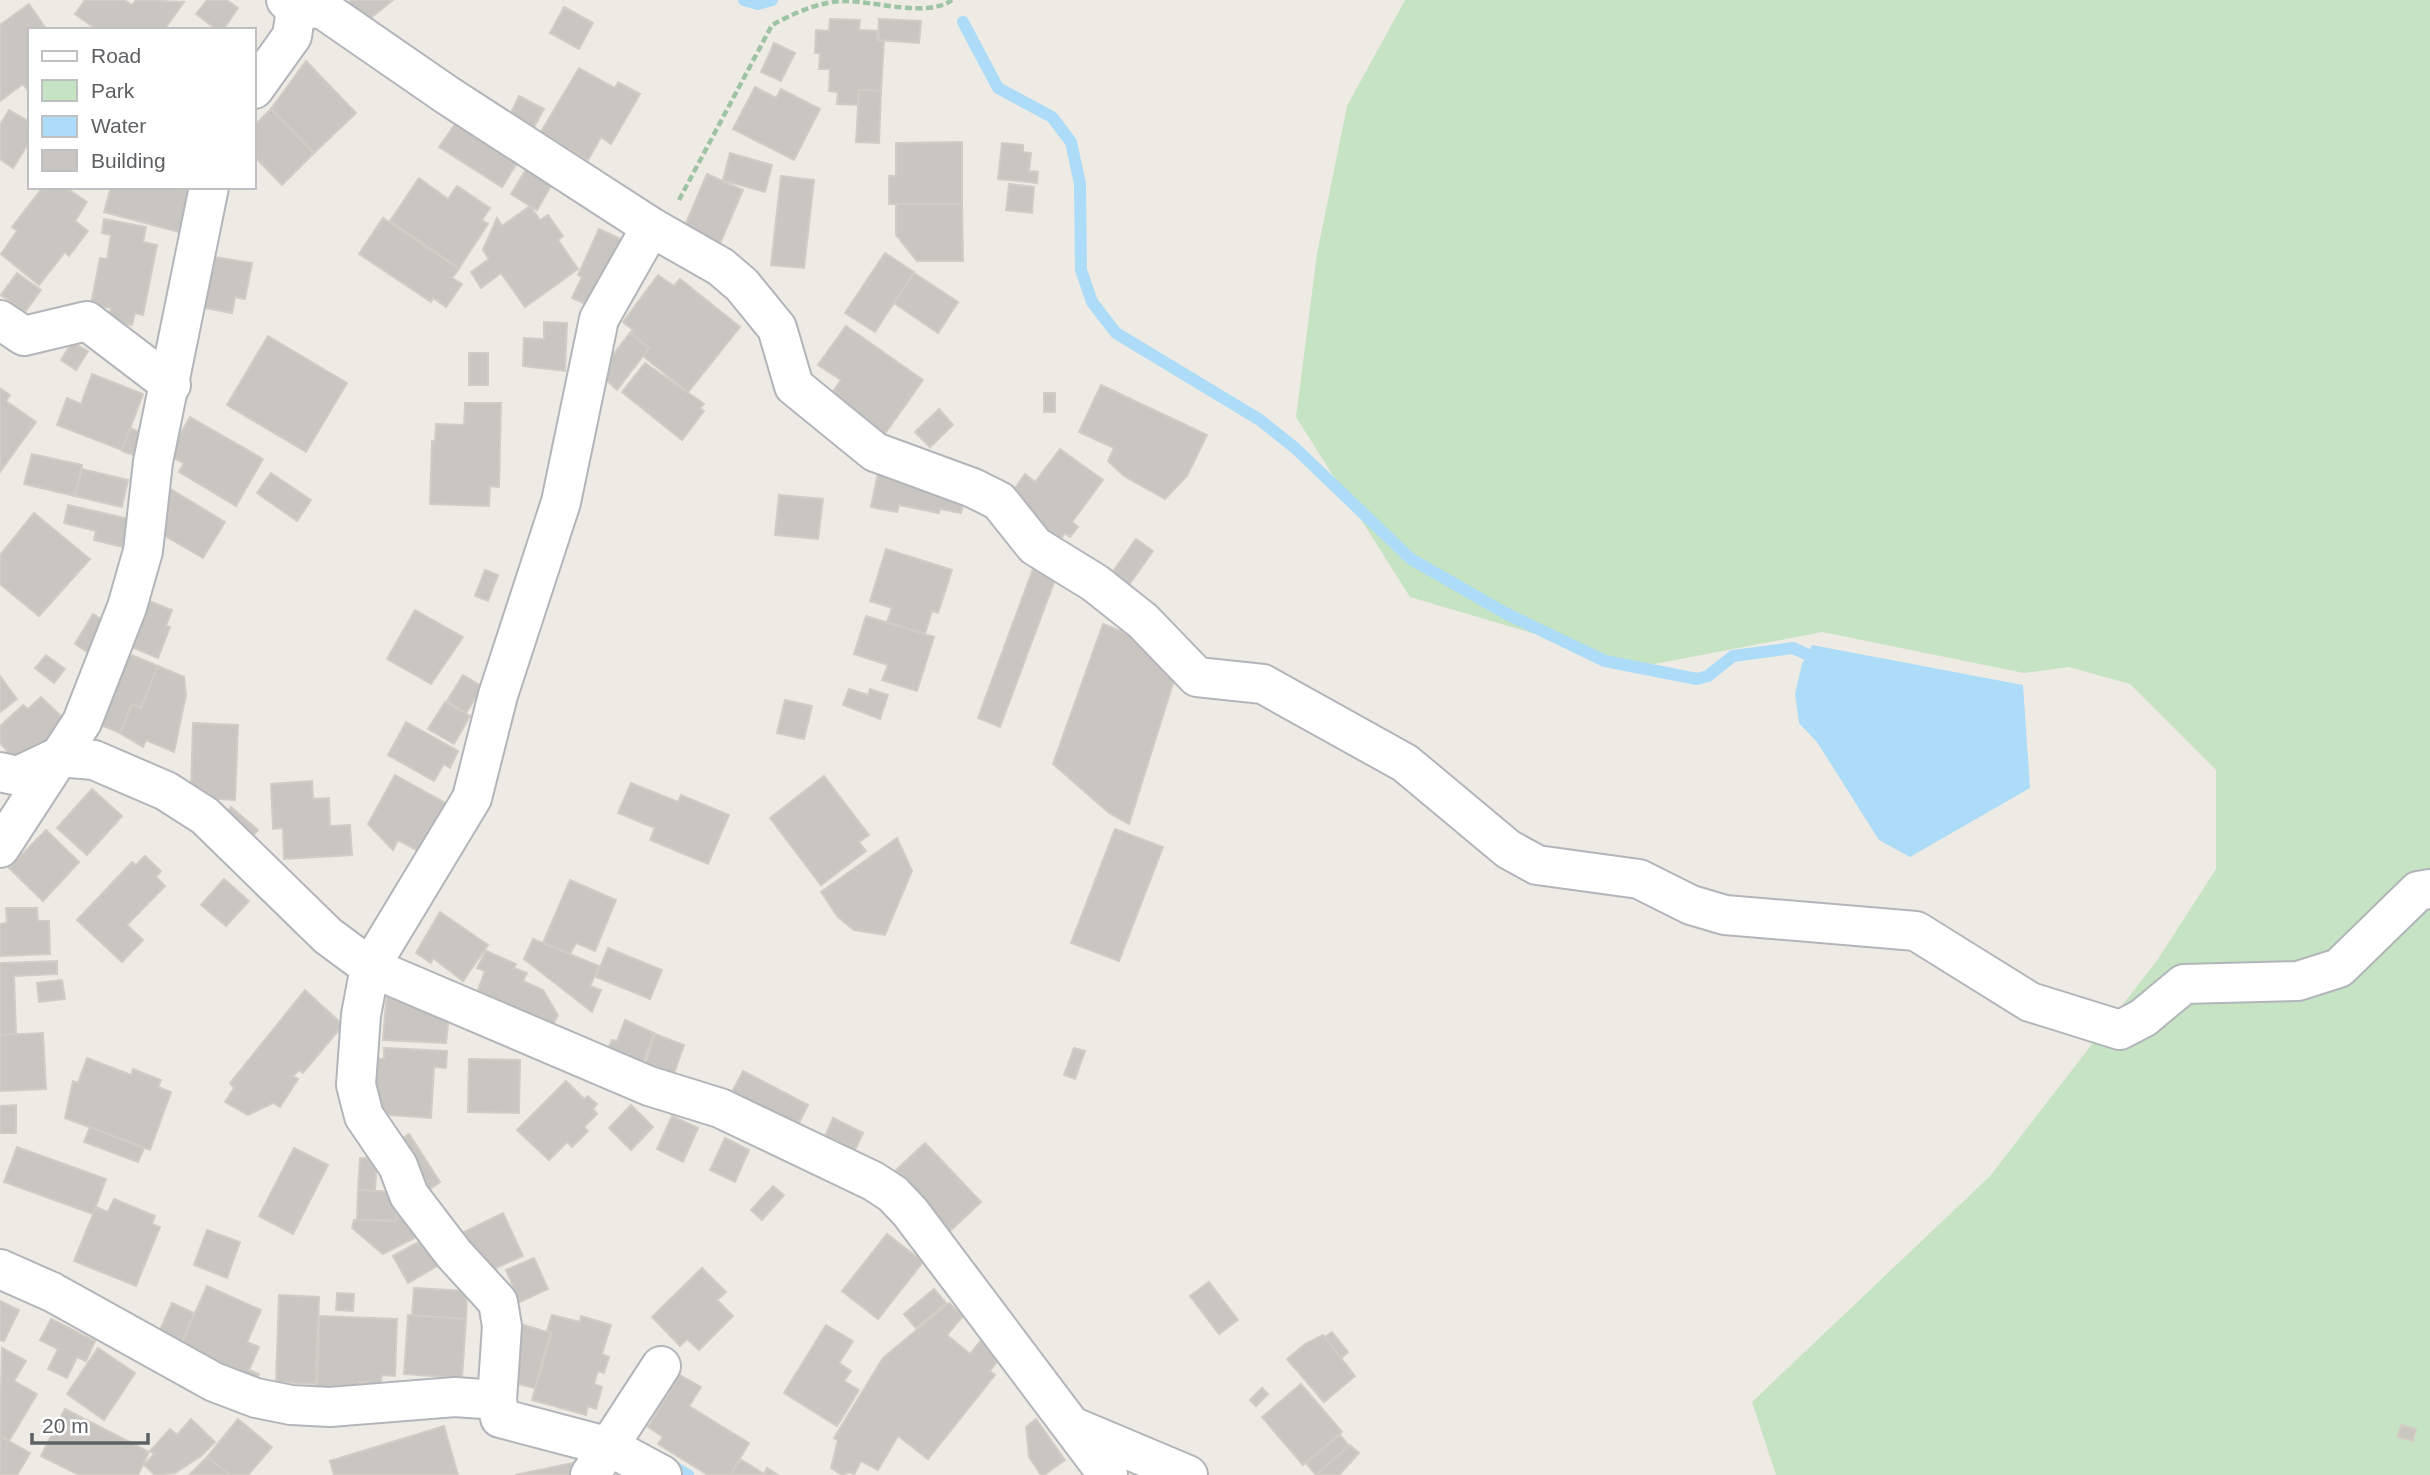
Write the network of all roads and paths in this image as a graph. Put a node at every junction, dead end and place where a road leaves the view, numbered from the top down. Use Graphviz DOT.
graph roads {
  1 [pos="952,0"];
  2 [pos="291,5"];
  3 [pos="256,86"];
  4 [pos="209,189"];
  5 [pos="656,230"];
  6 [pos="0,320"];
  7 [pos="171,385"];
  8 [pos="58,757"];
  9 [pos="0,772"];
  10 [pos="0,848"];
  11 [pos="2430,889"];
  12 [pos="370,967"];
  13 [pos="0,1269"];
  14 [pos="661,1366"];
  15 [pos="497,1401"];
  16 [pos="1074,1427"];
  17 [pos="600,1461"];
  18 [pos="662,1475"];
  19 [pos="1108,1475"];
  20 [pos="1188,1475"];
  1 -- 5 [label="path"];
  2 -- 3 [label="street"];
  2 -- 5 [label="street"];
  4 -- 7 [label="street"];
  5 -- 11 [label="street"];
  5 -- 12 [label="street"];
  6 -- 7 [label="street"];
  7 -- 8 [label="street"];
  8 -- 9 [label="street"];
  8 -- 10 [label="street"];
  8 -- 12 [label="street"];
  12 -- 15 [label="street"];
  12 -- 16 [label="street"];
  13 -- 15 [label="street"];
  14 -- 17 [label="street"];
  15 -- 17 [label="street"];
  16 -- 19 [label="street"];
  16 -- 20 [label="street"];
  17 -- 18 [label="street"];
}
